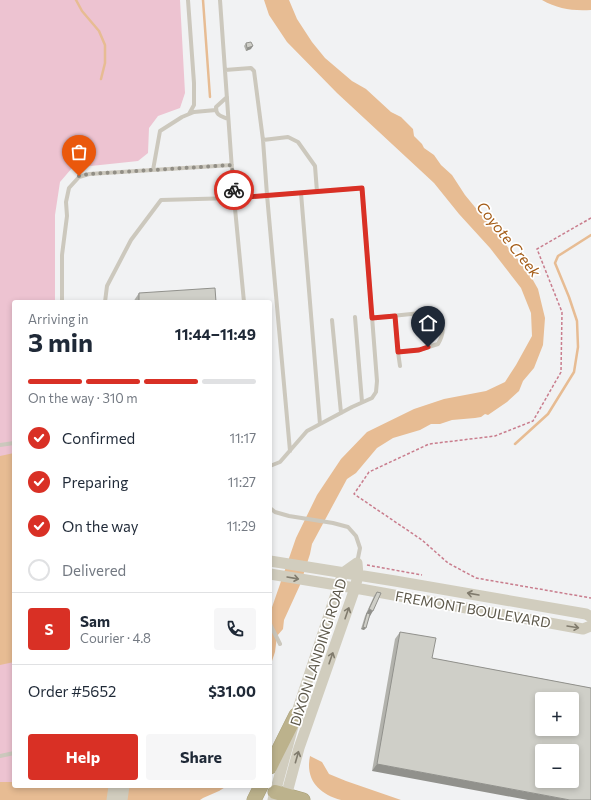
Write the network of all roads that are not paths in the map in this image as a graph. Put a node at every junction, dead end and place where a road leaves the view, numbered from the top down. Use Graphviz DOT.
graph roads {
  1 [pos="188,0"];
  2 [pos="220,0"];
  3 [pos="225,70"];
  4 [pos="227,97"];
  5 [pos="216,110"];
  6 [pos="188,114"];
  7 [pos="228,119"];
  8 [pos="263,140"];
  9 [pos="232,165"];
  10 [pos="153,170"];
  11 [pos="317,192"];
  12 [pos="301,193"];
  13 [pos="267,195"];
  14 [pos="234,198"];
  15 [pos="62,300"];
  16 [pos="105,300"];
  17 [pos="244,300"];
  18 [pos="395,316"];
  19 [pos="355,317"];
  20 [pos="372,318"];
  21 [pos="332,320"];
  22 [pos="398,352"];
  23 [pos="400,366"];
  24 [pos="362,402"];
  25 [pos="341,413"];
  26 [pos="320,424"];
  27 [pos="12,443"];
  28 [pos="0,445"];
  29 [pos="290,450"];
  30 [pos="272,465"];
  31 [pos="272,510"];
  32 [pos="273,561"];
  33 [pos="357,563"];
  34 [pos="343,573"];
  35 [pos="272,574"];
  36 [pos="358,575"];
  37 [pos="339,585"];
  38 [pos="355,588"];
  39 [pos="591,617"];
  40 [pos="591,626"];
  41 [pos="272,628"];
  42 [pos="280,644"];
  43 [pos="296,715"];
  44 [pos="12,753"];
  45 [pos="0,756"];
  46 [pos="272,763"];
  47 [pos="114,788"];
  48 [pos="124,788"];
  49 [pos="260,788"];
  50 [pos="280,796"];
  51 [pos="112,800"];
  52 [pos="122,800"];
  53 [pos="254,800"];
  54 [pos="303,800"];
  1 -- 6 [label="lane"];
  2 -- 3 [label="lane"];
  3 -- 4 [label="lane"];
  3 -- 8 [label="lane"];
  4 -- 5 [label="lane"];
  4 -- 7 [label="lane"];
  5 -- 6 [label="lane"];
  5 -- 7 [label="lane"];
  6 -- 10 [label="lane"];
  7 -- 9 [label="lane"];
  8 -- 11 [label="lane"];
  8 -- 13 [label="lane"];
  9 -- 10 [label="lane"];
  9 -- 14 [label="lane"];
  10 -- 15 [label="lane"];
  11 -- 12 [label="lane"];
  11 -- 20 [label="lane"];
  12 -- 13 [label="lane"];
  12 -- 26 [label="lane"];
  13 -- 14 [label="lane"];
  13 -- 29 [label="lane"];
  14 -- 16 [label="lane"];
  14 -- 17 [label="lane"];
  18 -- 20 [label="lane"];
  18 -- 22 [label="lane"];
  18 -- 22 [label="lane"];
  19 -- 24 [label="lane"];
  20 -- 24 [label="lane"];
  21 -- 25 [label="lane"];
  22 -- 23 [label="lane"];
  24 -- 25 [label="lane"];
  25 -- 26 [label="lane"];
  26 -- 29 [label="lane"];
  27 -- 28 [label="lane"];
  29 -- 30 [label="lane"];
  31 -- 33 [label="lane"];
  32 -- 34 [label="main road, FREMONT BOULEVARD"];
  33 -- 34 [label="main road, DIXON LANDING ROAD"];
  33 -- 36 [label="main road, DIXON LANDING ROAD"];
  34 -- 36 [label="main road, FREMONT BOULEVARD"];
  34 -- 37 [label="main road, DIXON LANDING ROAD"];
  35 -- 37 [label="main road, FREMONT BOULEVARD, one-way"];
  36 -- 38 [label="main road, DIXON LANDING ROAD"];
  39 -- 36 [label="main road, FREMONT BOULEVARD, one-way"];
  37 -- 38 [label="main road, FREMONT BOULEVARD"];
  37 -- 43 [label="main road, DIXON LANDING ROAD"];
  38 -- 40 [label="main road, FREMONT BOULEVARD, one-way"];
  50 -- 38 [label="main road, DIXON LANDING ROAD, one-way"];
  41 -- 42 [label="lane"];
  43 -- 46 [label="highway"];
  43 -- 50 [label="main road, DIXON LANDING ROAD"];
  44 -- 45 [label="lane"];
  47 -- 51 [label="main road"];
  48 -- 52 [label="main road"];
  49 -- 53 [label="highway"];
  50 -- 54 [label="highway"];
}
